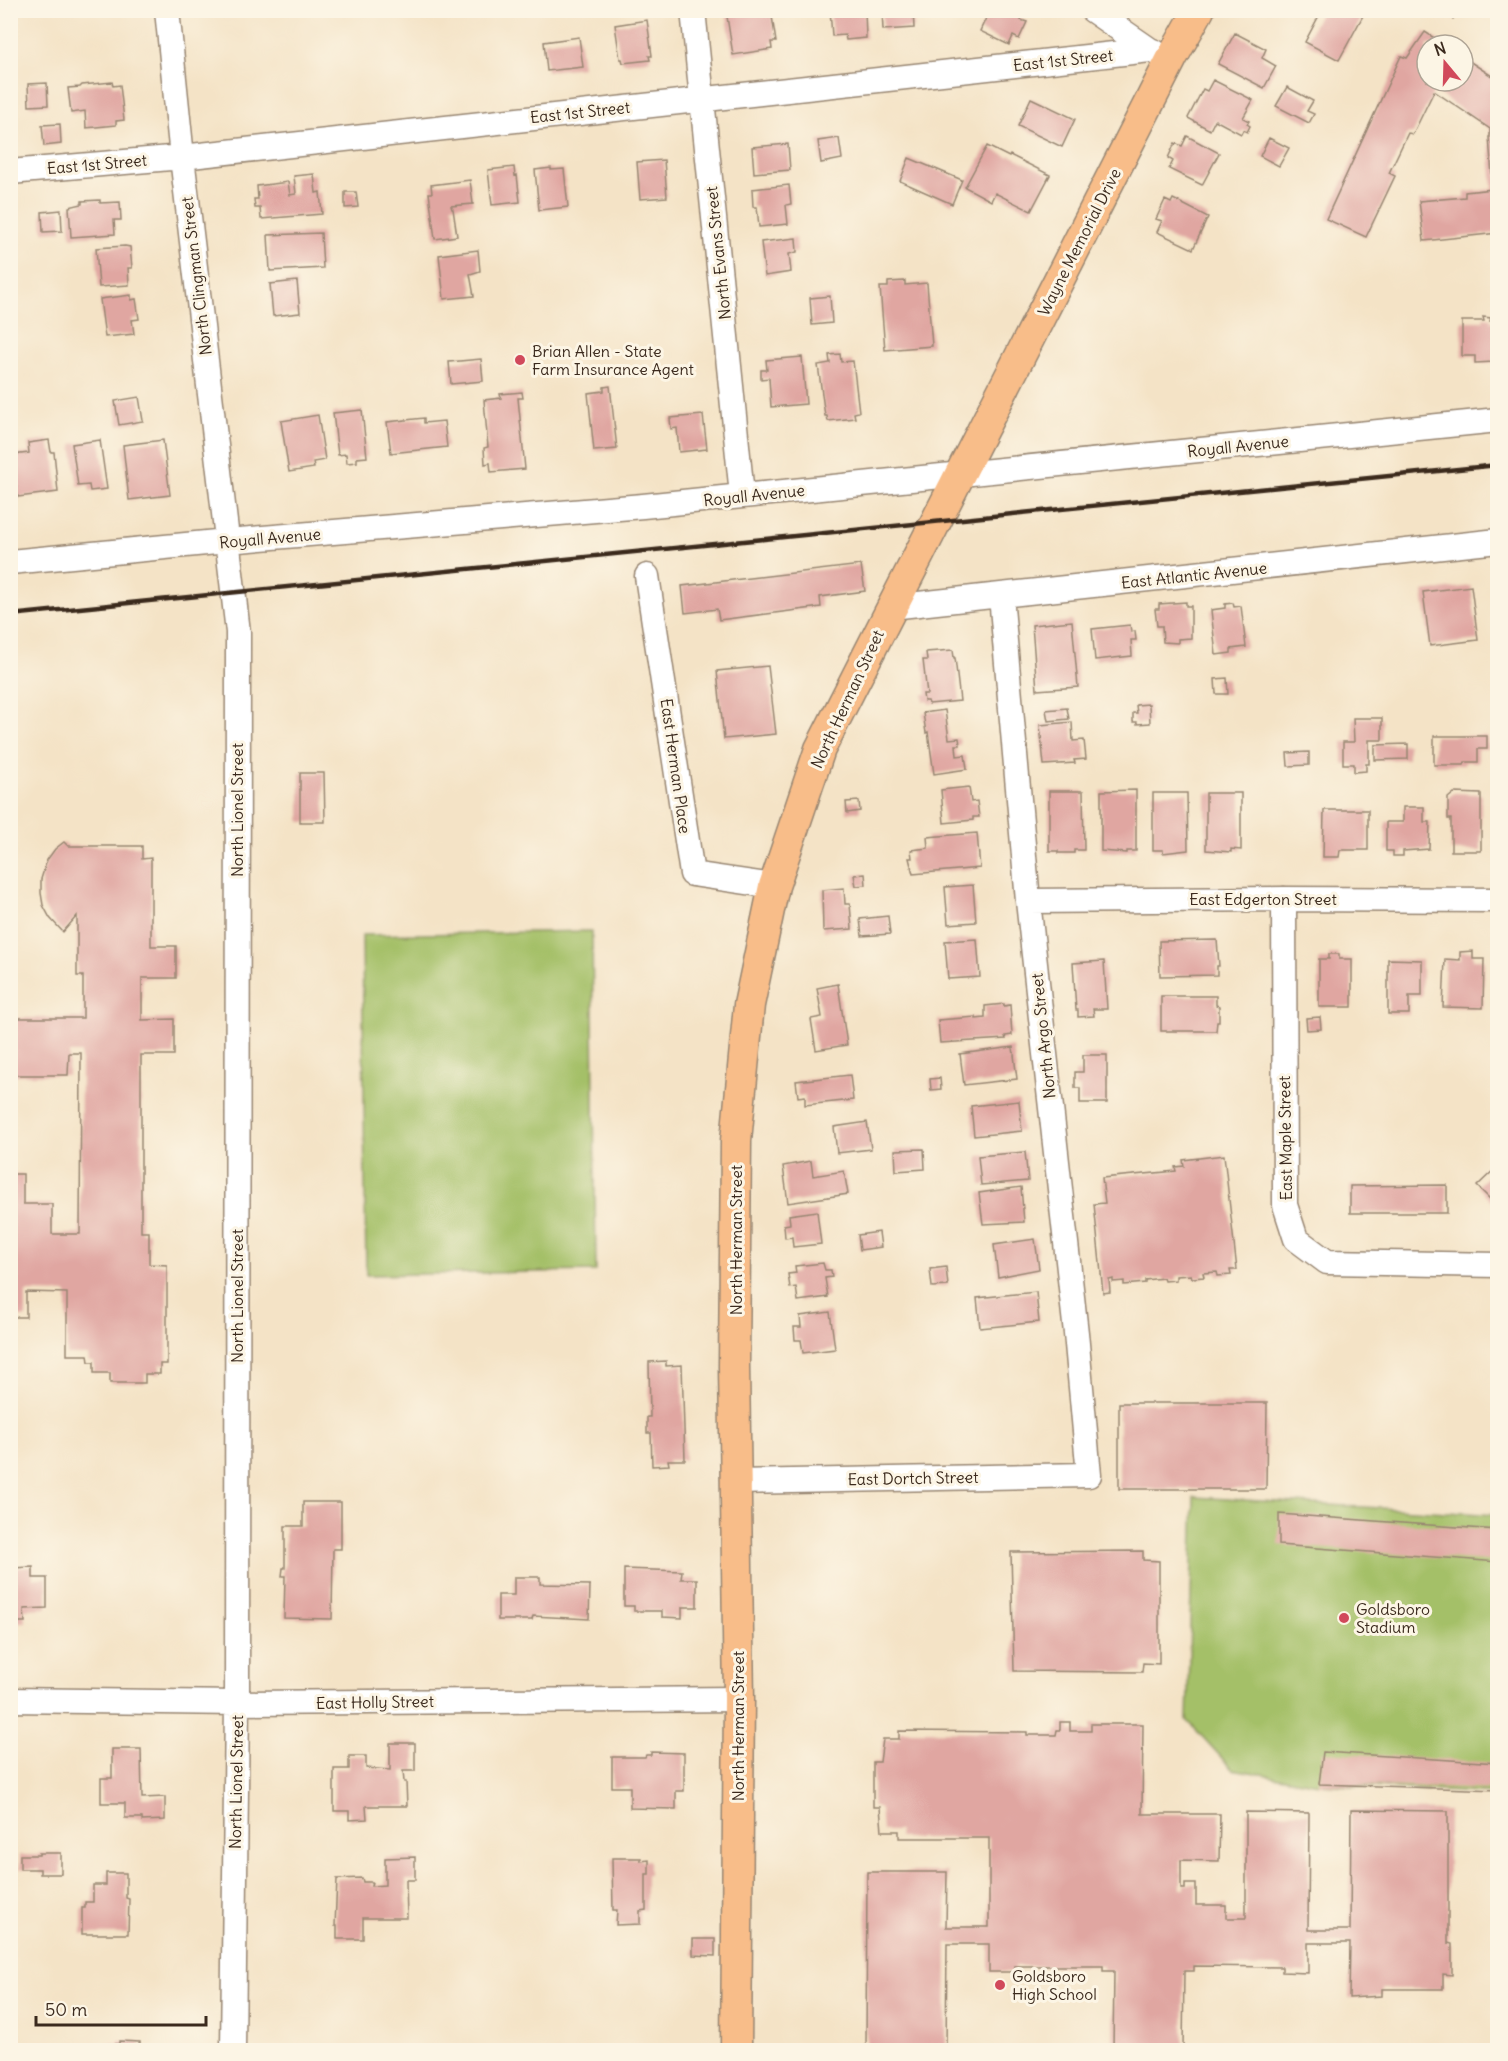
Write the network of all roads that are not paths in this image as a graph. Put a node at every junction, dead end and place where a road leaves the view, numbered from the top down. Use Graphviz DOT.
graph roads {
  1 [pos="167,10"];
  2 [pos="693,10"];
  3 [pos="1092,10"];
  4 [pos="1199,10"];
  5 [pos="1161,53"];
  6 [pos="702,99"];
  7 [pos="182,157"];
  8 [pos="10,172"];
  9 [pos="1497,420"];
  10 [pos="961,474"];
  11 [pos="742,495"];
  12 [pos="227,541"];
  13 [pos="1497,541"];
  14 [pos="10,562"];
  15 [pos="647,576"];
  16 [pos="1001,596"];
  17 [pos="891,607"];
  18 [pos="774,886"];
  19 [pos="1284,899"];
  20 [pos="1497,900"];
  21 [pos="1028,901"];
  22 [pos="1497,1265"];
  23 [pos="1089,1475"];
  24 [pos="737,1482"];
  25 [pos="738,1698"];
  26 [pos="10,1700"];
  27 [pos="237,1703"];
  28 [pos="233,2050"];
  29 [pos="736,2050"];
  1 -- 7 [label="street, North Clingman Street"];
  2 -- 6 [label="street, North Evans Street"];
  3 -- 5 [label="street"];
  4 -- 5 [label="main road, Wayne Memorial Drive"];
  5 -- 6 [label="street, East 1st Street"];
  5 -- 10 [label="main road, Wayne Memorial Drive"];
  6 -- 7 [label="street, East 1st Street"];
  6 -- 11 [label="street, North Evans Street"];
  7 -- 8 [label="street, East 1st Street"];
  7 -- 12 [label="street, North Clingman Street"];
  9 -- 10 [label="street, Royall Avenue"];
  10 -- 11 [label="street, Royall Avenue"];
  10 -- 17 [label="main road, North Herman Street"];
  11 -- 12 [label="street, Royall Avenue"];
  12 -- 14 [label="street, Royall Avenue"];
  12 -- 27 [label="street, North Lionel Street"];
  13 -- 16 [label="street, East Atlantic Avenue"];
  15 -- 18 [label="street, East Herman Place"];
  16 -- 17 [label="street, East Atlantic Avenue"];
  16 -- 21 [label="street, North Argo Street"];
  17 -- 18 [label="main road, North Herman Street"];
  18 -- 24 [label="main road, North Herman Street"];
  19 -- 20 [label="street, East Edgerton Street"];
  19 -- 21 [label="street, East Edgerton Street"];
  19 -- 22 [label="street, East Maple Street"];
  21 -- 23 [label="street, North Argo Street"];
  23 -- 24 [label="street, East Dortch Street"];
  24 -- 25 [label="main road, North Herman Street"];
  25 -- 27 [label="street, East Holly Street"];
  25 -- 29 [label="main road, North Herman Street"];
  26 -- 27 [label="street, East Holly Street"];
  27 -- 28 [label="street, North Lionel Street"];
}
